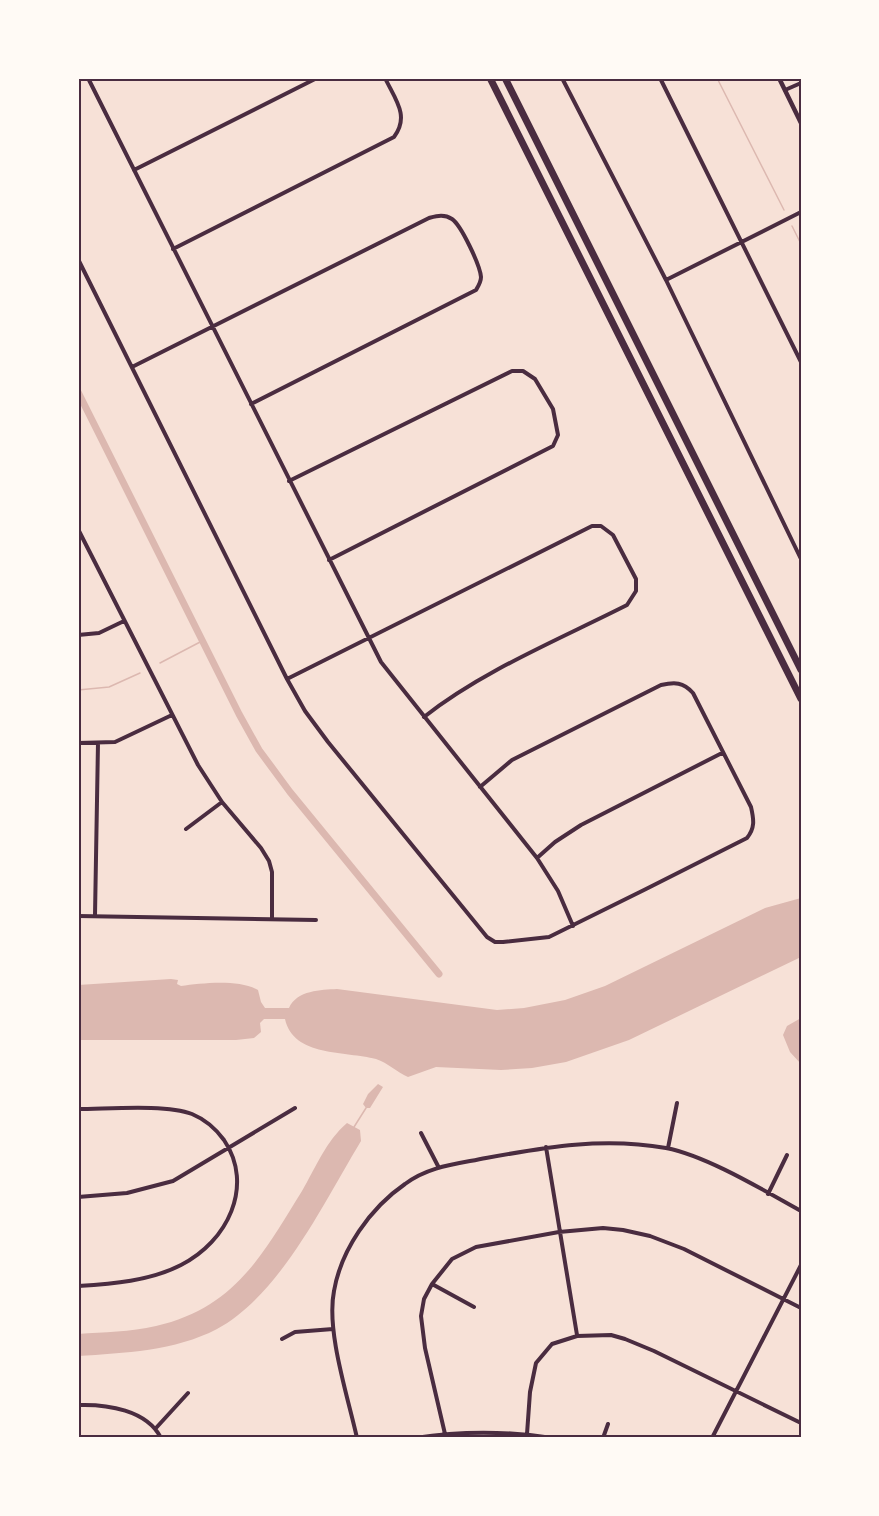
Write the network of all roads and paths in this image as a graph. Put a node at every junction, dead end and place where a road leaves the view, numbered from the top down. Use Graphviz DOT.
graph roads {
  1 [pos="88,78"];
  2 [pos="317,78"];
  3 [pos="385,78"];
  4 [pos="490,78"];
  5 [pos="505,78"];
  6 [pos="562,78"];
  7 [pos="660,78"];
  8 [pos="779,78"];
  9 [pos="801,83"];
  10 [pos="785,90"];
  11 [pos="801,123"];
  12 [pos="134,170"];
  13 [pos="801,212"];
  14 [pos="742,242"];
  15 [pos="173,249"];
  16 [pos="78,259"];
  17 [pos="666,280"];
  18 [pos="213,325"];
  19 [pos="801,362"];
  20 [pos="132,367"];
  21 [pos="251,404"];
  22 [pos="290,481"];
  23 [pos="78,529"];
  24 [pos="801,559"];
  25 [pos="328,560"];
  26 [pos="124,621"];
  27 [pos="78,635"];
  28 [pos="369,639"];
  29 [pos="801,670"];
  30 [pos="287,679"];
  31 [pos="801,699"];
  32 [pos="172,715"];
  33 [pos="424,717"];
  34 [pos="78,742"];
  35 [pos="98,743"];
  36 [pos="722,753"];
  37 [pos="480,787"];
  38 [pos="222,802"];
  39 [pos="186,829"];
  40 [pos="537,858"];
  41 [pos="95,915"];
  42 [pos="78,916"];
  43 [pos="273,919"];
  44 [pos="316,920"];
  45 [pos="573,926"];
  46 [pos="677,1103"];
  47 [pos="295,1108"];
  48 [pos="78,1109"];
  49 [pos="420,1133"];
  50 [pos="228,1147"];
  51 [pos="546,1147"];
  52 [pos="668,1148"];
  53 [pos="787,1155"];
  54 [pos="438,1166"];
  55 [pos="768,1194"];
  56 [pos="78,1197"];
  57 [pos="801,1211"];
  58 [pos="559,1232"];
  59 [pos="801,1265"];
  60 [pos="432,1284"];
  61 [pos="78,1286"];
  62 [pos="784,1299"];
  63 [pos="474,1307"];
  64 [pos="801,1308"];
  65 [pos="333,1329"];
  66 [pos="577,1335"];
  67 [pos="282,1339"];
  68 [pos="735,1391"];
  69 [pos="188,1394"];
  70 [pos="78,1405"];
  71 [pos="608,1424"];
  72 [pos="801,1424"];
  73 [pos="156,1428"];
  74 [pos="446,1434"];
  75 [pos="527,1434"];
  76 [pos="161,1438"];
  77 [pos="357,1438"];
  78 [pos="415,1438"];
  79 [pos="552,1438"];
  80 [pos="603,1438"];
  81 [pos="712,1438"];
  1 -- 12 [label="street"];
  2 -- 12 [label="street"];
  3 -- 15 [label="street"];
  4 -- 31 [label="highway"];
  5 -- 29 [label="highway"];
  6 -- 17 [label="street"];
  7 -- 14 [label="street"];
  8 -- 10 [label="street"];
  9 -- 10 [label="street"];
  10 -- 11 [label="street"];
  12 -- 15 [label="street"];
  13 -- 14 [label="street"];
  14 -- 17 [label="street"];
  14 -- 19 [label="street"];
  15 -- 18 [label="street"];
  16 -- 20 [label="street"];
  17 -- 24 [label="street"];
  18 -- 20 [label="street"];
  18 -- 21 [label="street"];
  18 -- 21 [label="street"];
  20 -- 30 [label="street"];
  21 -- 22 [label="street"];
  22 -- 25 [label="street"];
  22 -- 25 [label="street"];
  23 -- 26 [label="street"];
  25 -- 28 [label="street"];
  26 -- 27 [label="street"];
  26 -- 32 [label="street"];
  28 -- 30 [label="street"];
  28 -- 33 [label="street"];
  28 -- 33 [label="street"];
  30 -- 45 [label="street"];
  32 -- 35 [label="street"];
  32 -- 38 [label="street"];
  33 -- 37 [label="street"];
  34 -- 35 [label="street"];
  35 -- 41 [label="street"];
  36 -- 37 [label="street"];
  36 -- 40 [label="street"];
  36 -- 45 [label="street"];
  37 -- 40 [label="street"];
  38 -- 39 [label="street"];
  38 -- 43 [label="street"];
  40 -- 45 [label="street"];
  41 -- 42 [label="street"];
  41 -- 43 [label="street"];
  43 -- 44 [label="street"];
  46 -- 52 [label="street"];
  47 -- 50 [label="street"];
  48 -- 50 [label="street"];
  49 -- 54 [label="street"];
  50 -- 56 [label="street"];
  50 -- 61 [label="street"];
  51 -- 52 [label="street"];
  51 -- 54 [label="street"];
  51 -- 58 [label="street"];
  52 -- 55 [label="street"];
  53 -- 55 [label="street"];
  54 -- 65 [label="street"];
  55 -- 57 [label="street"];
  58 -- 60 [label="street"];
  58 -- 62 [label="street"];
  58 -- 66 [label="street"];
  59 -- 62 [label="street"];
  60 -- 63 [label="street"];
  60 -- 74 [label="street"];
  62 -- 64 [label="street"];
  62 -- 68 [label="street"];
  65 -- 67 [label="street"];
  65 -- 77 [label="street"];
  66 -- 68 [label="street"];
  66 -- 75 [label="street"];
  68 -- 72 [label="street"];
  68 -- 81 [label="street"];
  69 -- 73 [label="street"];
  70 -- 73 [label="street"];
  71 -- 80 [label="street"];
  73 -- 76 [label="street"];
  74 -- 75 [label="street"];
  74 -- 78 [label="street"];
  75 -- 79 [label="street"];
}
